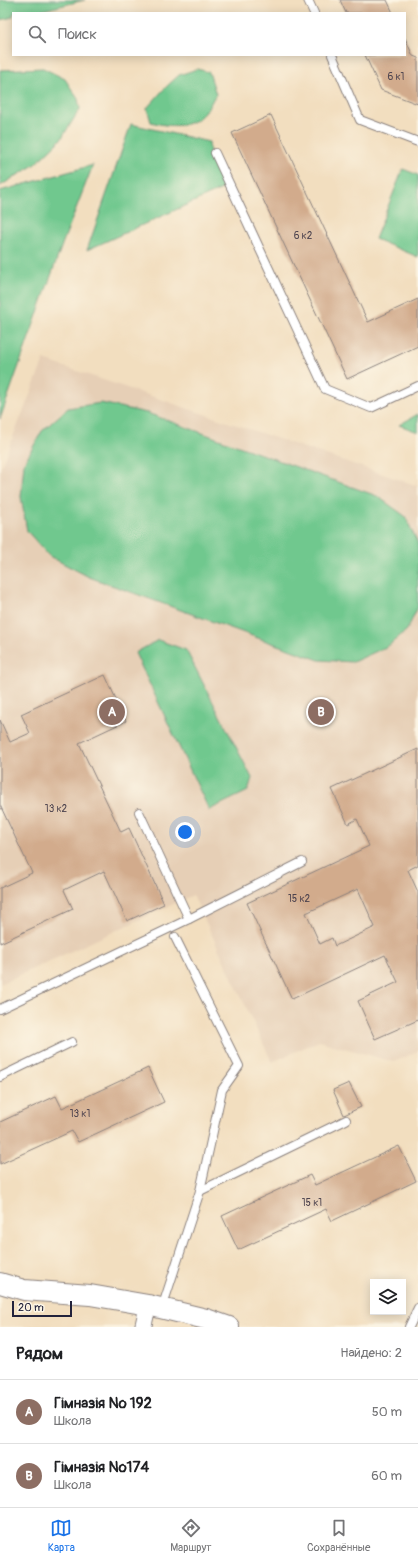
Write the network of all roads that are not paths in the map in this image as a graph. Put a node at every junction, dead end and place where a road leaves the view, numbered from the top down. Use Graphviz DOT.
graph roads {
  1 [pos="308,0"];
  2 [pos="314,12"];
  3 [pos="332,56"];
  4 [pos="418,142"];
  5 [pos="215,153"];
  6 [pos="418,386"];
  7 [pos="139,812"];
  8 [pos="302,862"];
  9 [pos="189,919"];
  10 [pos="175,937"];
  11 [pos="0,1009"];
  12 [pos="72,1042"];
  13 [pos="0,1077"];
  14 [pos="346,1120"];
  15 [pos="200,1191"];
  16 [pos="0,1284"];
  17 [pos="24,1290"];
  18 [pos="0,1293"];
  19 [pos="155,1307"];
  20 [pos="418,1308"];
  21 [pos="143,1327"];
  22 [pos="229,1327"];
  23 [pos="408,1327"];
  1 -- 2 [label="lane"];
  3 -- 4 [label="lane"];
  5 -- 6 [label="lane"];
  7 -- 9 [label="lane"];
  8 -- 9 [label="lane"];
  9 -- 11 [label="lane"];
  10 -- 15 [label="lane"];
  12 -- 13 [label="lane"];
  14 -- 15 [label="lane"];
  15 -- 19 [label="lane"];
  16 -- 17 [label="street"];
  17 -- 18 [label="street"];
  17 -- 19 [label="street"];
  19 -- 21 [label="street"];
  19 -- 22 [label="street"];
  20 -- 23 [label="lane"];
}
